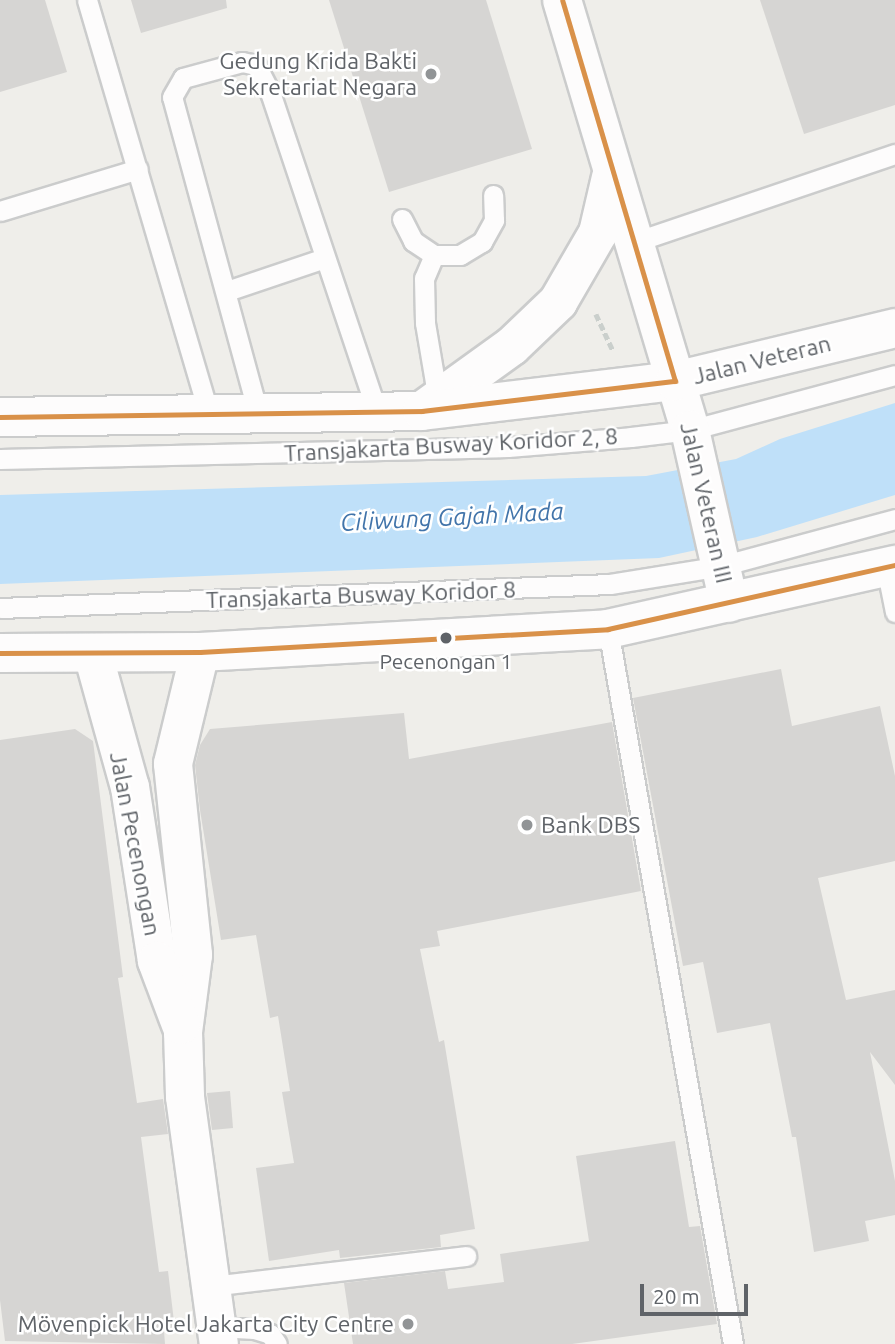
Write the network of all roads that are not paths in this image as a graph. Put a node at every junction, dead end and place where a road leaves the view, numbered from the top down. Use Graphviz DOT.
graph roads {
  1 [pos="87,0"];
  2 [pos="562,0"];
  3 [pos="895,154"];
  4 [pos="138,169"];
  5 [pos="612,171"];
  6 [pos="493,195"];
  7 [pos="0,211"];
  8 [pos="402,219"];
  9 [pos="632,243"];
  10 [pos="435,255"];
  11 [pos="324,258"];
  12 [pos="227,291"];
  13 [pos="895,328"];
  14 [pos="895,375"];
  15 [pos="675,381"];
  16 [pos="430,406"];
  17 [pos="377,412"];
  18 [pos="258,413"];
  19 [pos="209,414"];
  20 [pos="0,417"];
  21 [pos="691,438"];
  22 [pos="0,459"];
  23 [pos="895,519"];
  24 [pos="720,560"];
  25 [pos="890,566"];
  26 [pos="729,603"];
  27 [pos="0,608"];
  28 [pos="895,612"];
  29 [pos="608,629"];
  30 [pos="200,652"];
  31 [pos="0,653"];
  32 [pos="93,654"];
  33 [pos="183,1032"];
  34 [pos="466,1256"];
  35 [pos="211,1286"];
  36 [pos="218,1336"];
  37 [pos="277,1344"];
  38 [pos="733,1344"];
  1 -- 4 [label="lane"];
  2 -- 5 [label="main road, Jalan Veteran III"];
  3 -- 9 [label="lane"];
  4 -- 7 [label="lane"];
  4 -- 19 [label="lane"];
  5 -- 9 [label="main road, Jalan Veteran III"];
  5 -- 16 [label="main road"];
  6 -- 10 [label="lane"];
  8 -- 10 [label="lane"];
  9 -- 15 [label="main road, Jalan Veteran III"];
  10 -- 16 [label="lane"];
  11 -- 12 [label="lane"];
  11 -- 12 [label="lane"];
  11 -- 17 [label="lane"];
  12 -- 18 [label="lane"];
  13 -- 15 [label="main road, Jalan Veteran"];
  14 -- 21 [label="lane, Transjakarta Busway Koridor 2, 8"];
  15 -- 16 [label="main road, Jalan Veteran"];
  15 -- 21 [label="main road, Jalan Veteran III"];
  16 -- 17 [label="main road, Jalan Veteran"];
  17 -- 18 [label="main road, Jalan Veteran"];
  18 -- 19 [label="main road, Jalan Veteran"];
  19 -- 20 [label="main road, Jalan Veteran"];
  21 -- 22 [label="lane, Transjakarta Busway Koridor 2, 8"];
  21 -- 24 [label="main road, Jalan Veteran III"];
  23 -- 24 [label="lane, Transjakarta Busway Koridor 8"];
  24 -- 26 [label="main road, Jalan Veteran III"];
  24 -- 27 [label="lane, Transjakarta Busway Koridor 8"];
  25 -- 26 [label="main road"];
  25 -- 28 [label="lane"];
  26 -- 29 [label="main road"];
  29 -- 30 [label="main road"];
  29 -- 38 [label="lane"];
  30 -- 32 [label="main road"];
  30 -- 33 [label="main road, Jalan Pecenongan"];
  31 -- 32 [label="main road"];
  32 -- 33 [label="main road, Jalan Pecenongan"];
  33 -- 35 [label="main road, Jalan Pecenongan"];
  34 -- 35 [label="lane"];
  35 -- 36 [label="main road, Jalan Pecenongan"];
  36 -- 37 [label="lane"];
}
